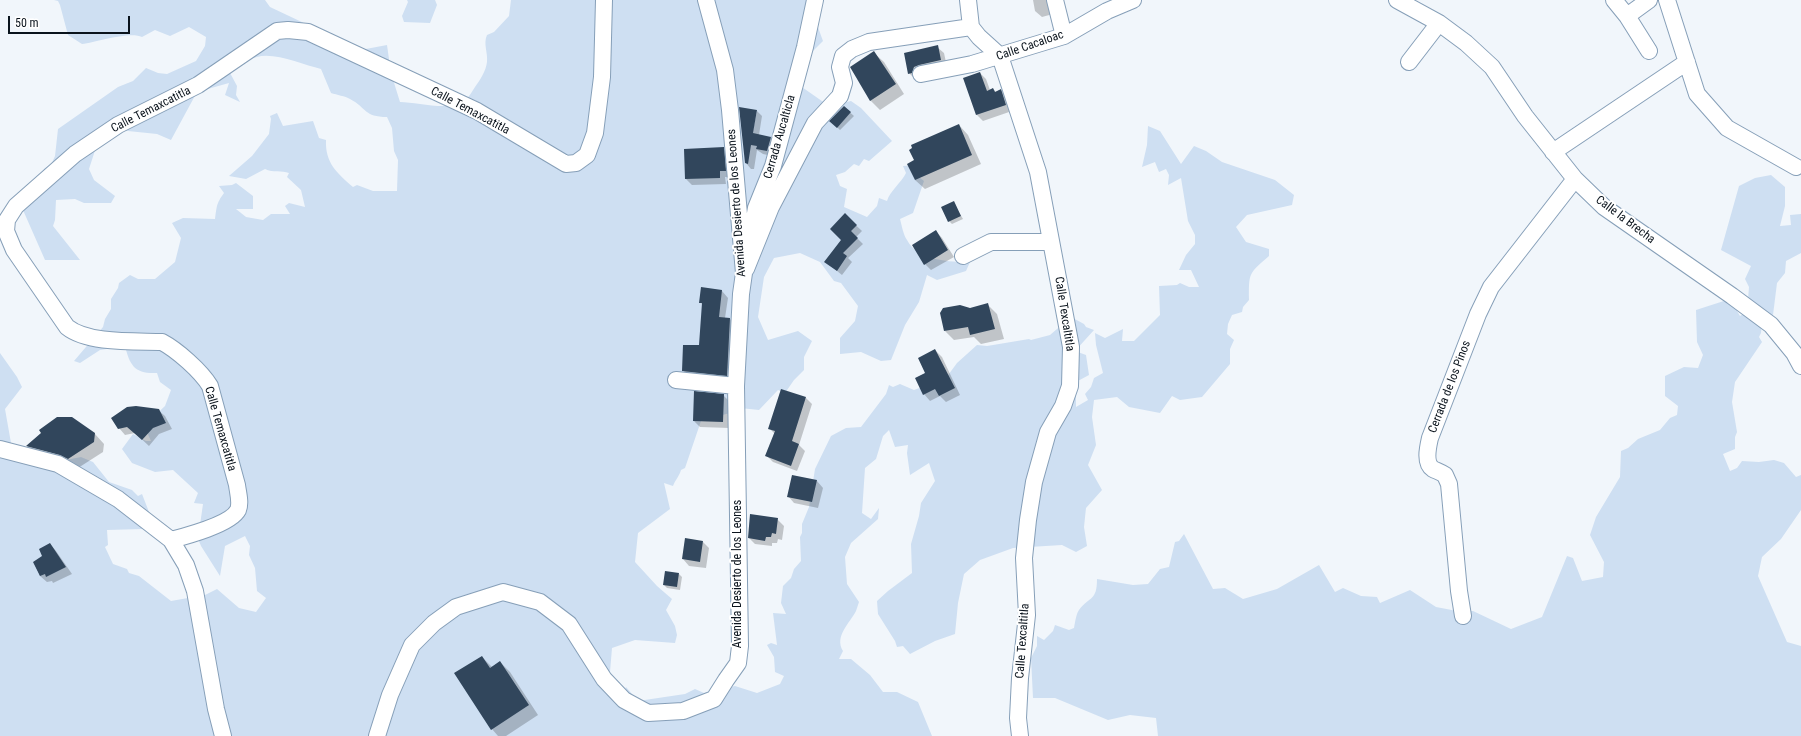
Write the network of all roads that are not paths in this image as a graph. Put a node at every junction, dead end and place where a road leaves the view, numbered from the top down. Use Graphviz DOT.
graph roads {
  1 [pos="604,0"];
  2 [pos="706,0"];
  3 [pos="815,0"];
  4 [pos="968,0"];
  5 [pos="1055,0"];
  6 [pos="1133,0"];
  7 [pos="1397,0"];
  8 [pos="1614,0"];
  9 [pos="1649,0"];
  10 [pos="1667,0"];
  11 [pos="1416,4"];
  12 [pos="1627,16"];
  13 [pos="1439,23"];
  14 [pos="971,26"];
  15 [pos="1064,36"];
  16 [pos="1649,51"];
  17 [pos="1000,56"];
  18 [pos="1409,62"];
  19 [pos="1687,62"];
  20 [pos="921,74"];
  21 [pos="1553,152"];
  22 [pos="1796,168"];
  23 [pos="1574,179"];
  24 [pos="1050,242"];
  25 [pos="963,256"];
  26 [pos="744,273"];
  27 [pos="1801,366"];
  28 [pos="676,380"];
  29 [pos="736,386"];
  30 [pos="0,449"];
  31 [pos="171,540"];
  32 [pos="1463,616"];
  33 [pos="223,736"];
  34 [pos="377,736"];
  35 [pos="1020,736"];
  1 -- 31 [label="street, Calle Temaxcatitla"];
  2 -- 26 [label="street, Avenida Desierto de los Leones"];
  3 -- 26 [label="street, Cerrada Aucalticla"];
  4 -- 14 [label="street"];
  5 -- 15 [label="street"];
  6 -- 15 [label="street, Calle Cacaloac"];
  7 -- 11 [label="street"];
  8 -- 12 [label="street"];
  9 -- 12 [label="street"];
  10 -- 19 [label="street"];
  11 -- 13 [label="street, Calle la Brecha"];
  12 -- 16 [label="street"];
  13 -- 18 [label="street"];
  13 -- 21 [label="street, Calle la Brecha"];
  14 -- 17 [label="street, Calle Texcaltitla"];
  14 -- 26 [label="street"];
  15 -- 17 [label="street, Calle Cacaloac"];
  17 -- 20 [label="street, Calle Cacaloac"];
  17 -- 24 [label="street, Calle Texcaltitla"];
  19 -- 21 [label="street"];
  19 -- 22 [label="street"];
  21 -- 23 [label="street, Calle la Brecha"];
  23 -- 27 [label="street, Calle la Brecha"];
  23 -- 32 [label="street, Cerrada de los Pinos"];
  24 -- 25 [label="street"];
  24 -- 35 [label="street, Calle Texcaltitla"];
  26 -- 29 [label="street, Avenida Desierto de los Leones"];
  28 -- 29 [label="street"];
  29 -- 34 [label="street, Avenida Desierto de los Leones"];
  30 -- 31 [label="street"];
  31 -- 33 [label="street"];
}
